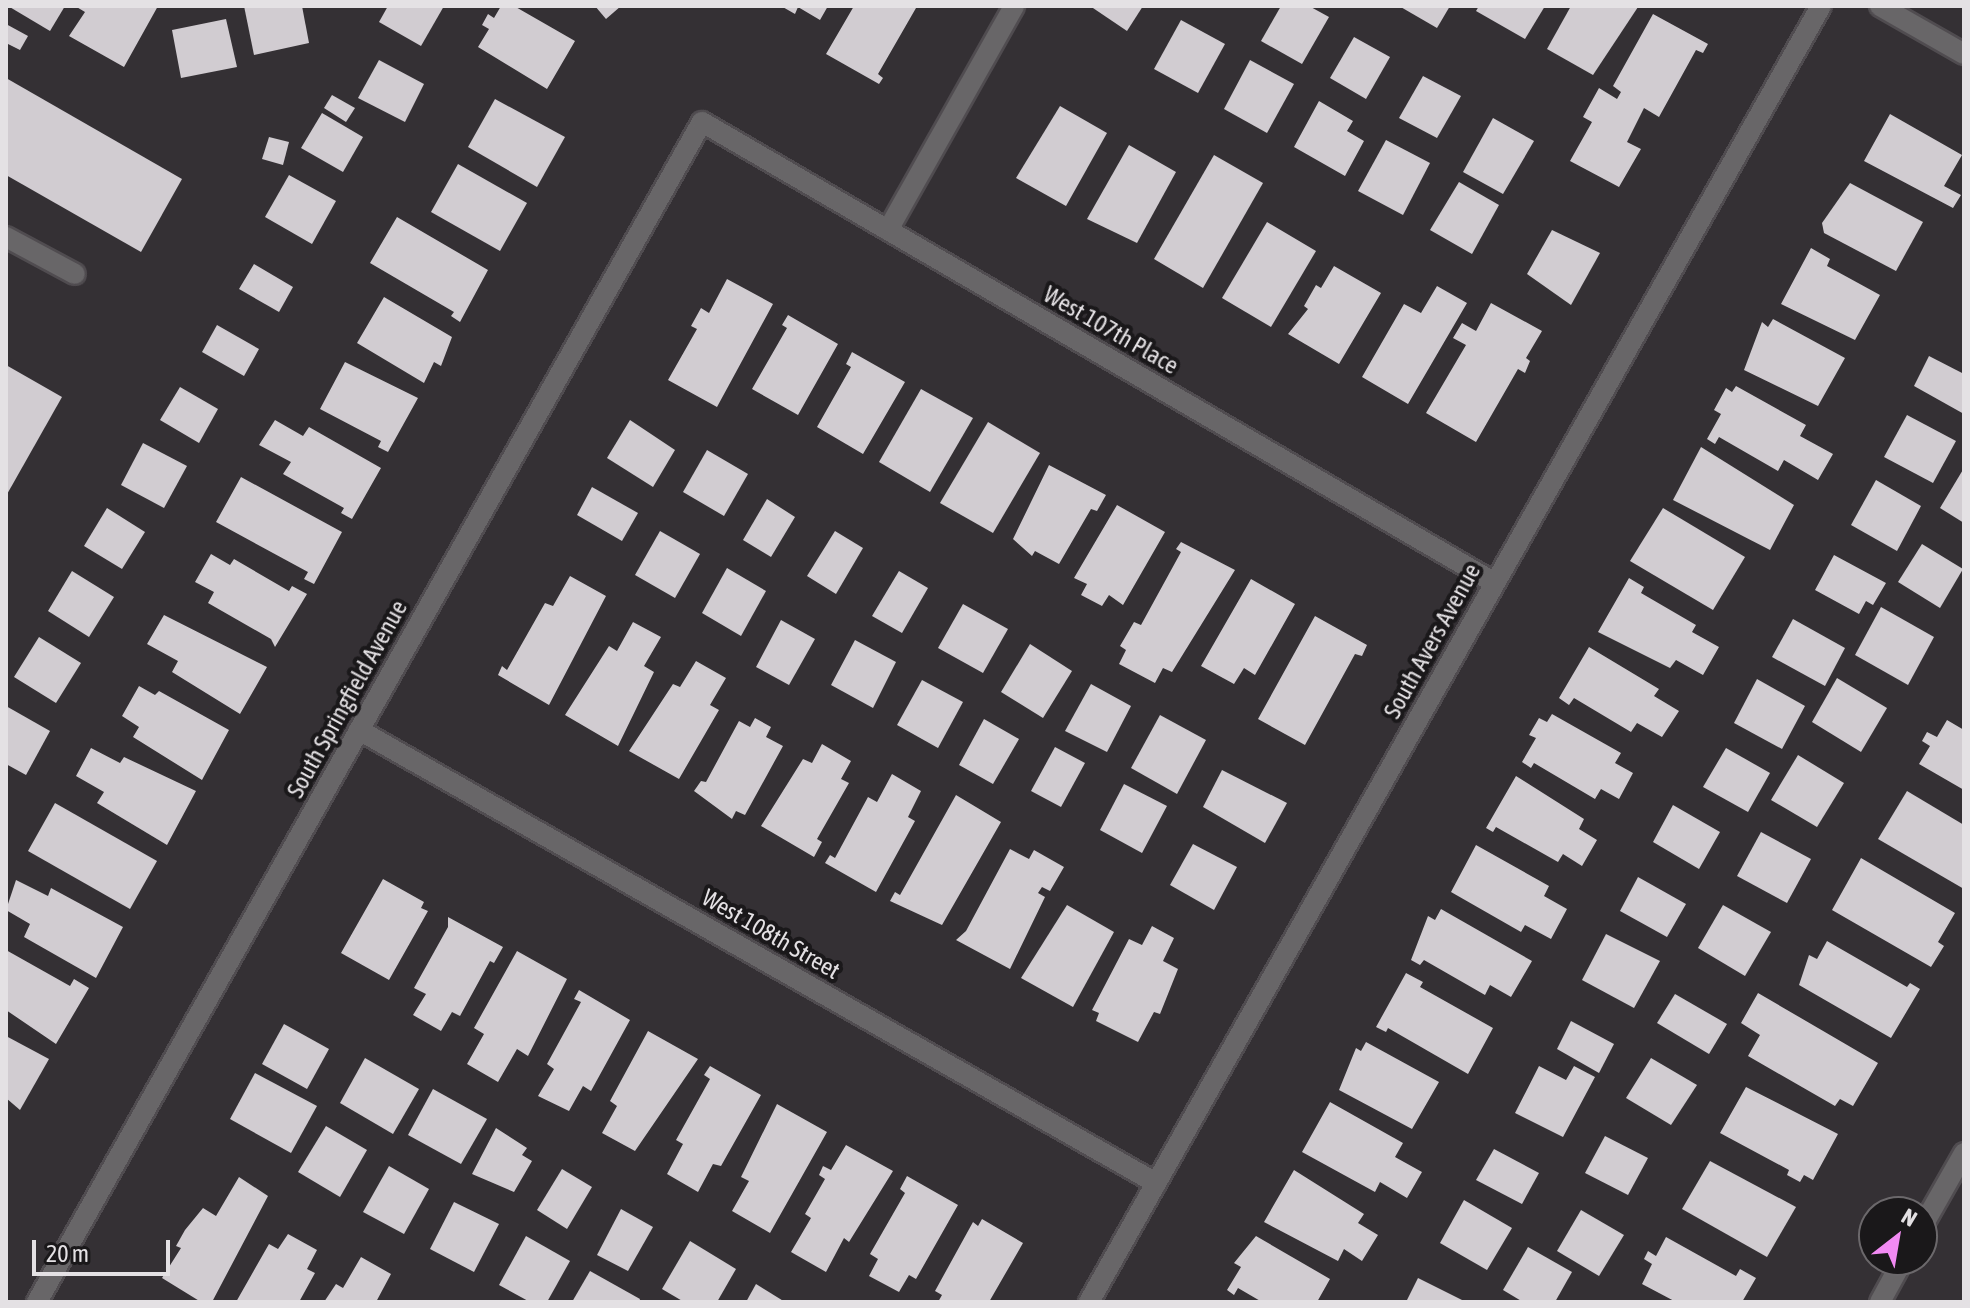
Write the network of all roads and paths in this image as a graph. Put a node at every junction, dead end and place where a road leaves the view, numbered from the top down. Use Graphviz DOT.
graph roads {
  1 [pos="1014,6"];
  2 [pos="1821,6"];
  3 [pos="1880,6"];
  4 [pos="1964,54"];
  5 [pos="702,122"];
  6 [pos="888,230"];
  7 [pos="6,237"];
  8 [pos="75,274"];
  9 [pos="1495,583"];
  10 [pos="359,730"];
  11 [pos="1964,1153"];
  12 [pos="1156,1183"];
  13 [pos="1938,1199"];
  14 [pos="1894,1276"];
  15 [pos="37,1302"];
  16 [pos="1089,1302"];
  17 [pos="1880,1302"];
  1 -- 6 [label="street"];
  2 -- 9 [label="street, South Avers Avenue"];
  3 -- 4 [label="street"];
  5 -- 6 [label="street, West 107th Place"];
  5 -- 10 [label="street, South Springfield Avenue"];
  6 -- 9 [label="street, West 107th Place"];
  7 -- 8 [label="street"];
  9 -- 12 [label="street, South Avers Avenue"];
  10 -- 12 [label="street, West 108th Street"];
  10 -- 15 [label="street, South Springfield Avenue"];
  11 -- 13 [label="street"];
  12 -- 16 [label="street, South Avers Avenue"];
  14 -- 17 [label="street"];
}
